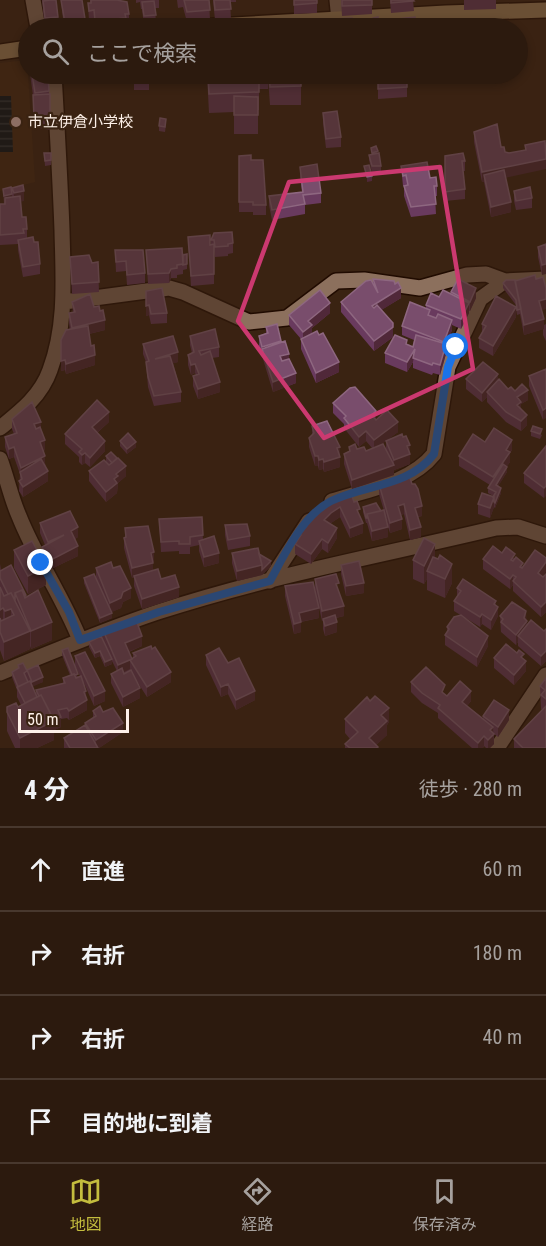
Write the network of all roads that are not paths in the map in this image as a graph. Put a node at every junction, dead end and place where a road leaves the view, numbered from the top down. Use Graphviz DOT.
graph roads {
  1 [pos="33,0"];
  2 [pos="337,0"];
  3 [pos="546,10"];
  4 [pos="36,18"];
  5 [pos="339,18"];
  6 [pos="370,18"];
  7 [pos="18,49"];
  8 [pos="0,52"];
  9 [pos="54,84"];
  10 [pos="546,279"];
  11 [pos="505,281"];
  12 [pos="64,303"];
  13 [pos="0,428"];
  14 [pos="0,459"];
  15 [pos="546,536"];
  16 [pos="270,581"];
  17 [pos="80,640"];
  18 [pos="0,673"];
  19 [pos="546,675"];
  20 [pos="497,748"];
  1 -- 4 [label="street"];
  2 -- 5 [label="street"];
  3 -- 6 [label="main road"];
  7 -- 8 [label="main road"];
  9 -- 12 [label="street"];
  10 -- 11 [label="street"];
  11 -- 12 [label="street"];
  11 -- 16 [label="street"];
  12 -- 13 [label="street"];
  14 -- 17 [label="street"];
  15 -- 16 [label="street"];
  16 -- 17 [label="street"];
  17 -- 18 [label="street"];
  19 -- 20 [label="street"];
}
